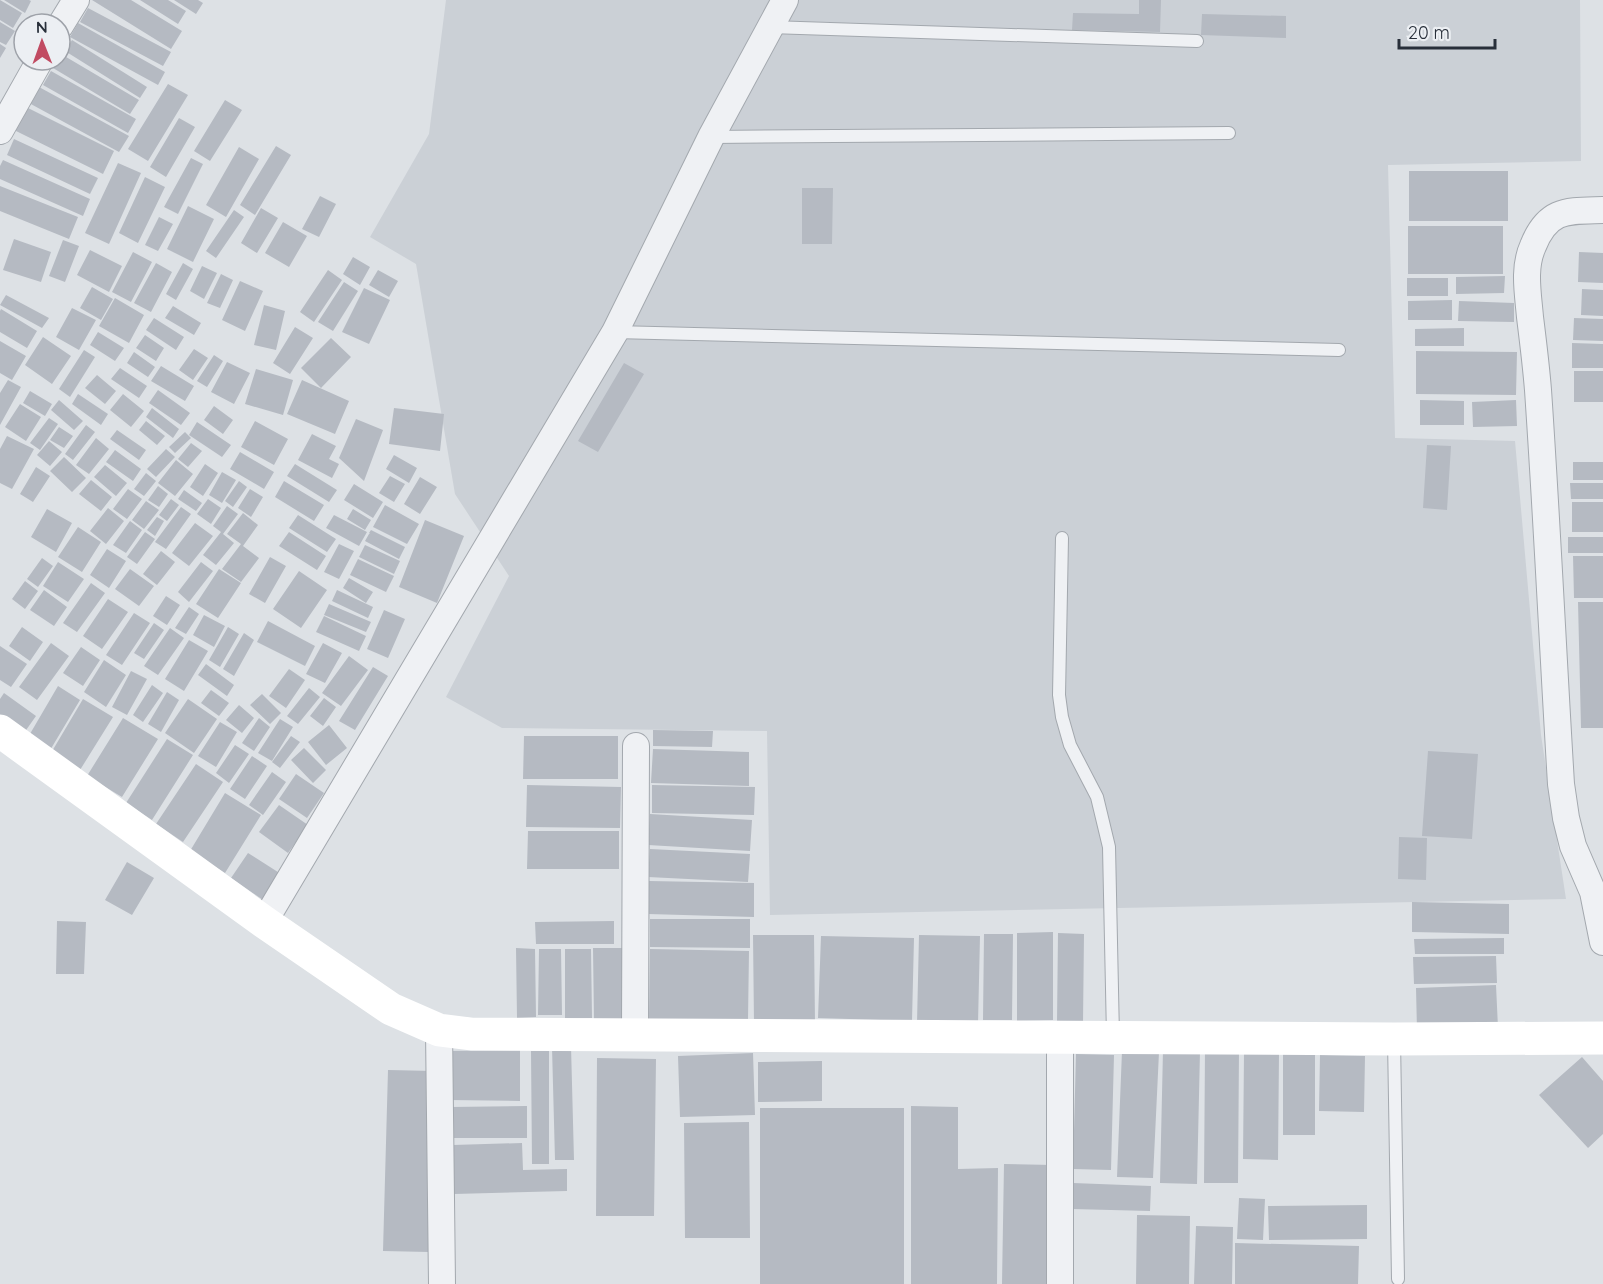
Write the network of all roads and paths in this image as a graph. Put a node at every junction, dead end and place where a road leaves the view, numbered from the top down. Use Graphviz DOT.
graph roads {
  1 [pos="785,0"];
  2 [pos="770,27"];
  3 [pos="1197,41"];
  4 [pos="33,72"];
  5 [pos="0,131"];
  6 [pos="1229,133"];
  7 [pos="711,137"];
  8 [pos="1603,210"];
  9 [pos="615,332"];
  10 [pos="1339,350"];
  11 [pos="1062,538"];
  12 [pos="0,731"];
  13 [pos="636,746"];
  14 [pos="264,922"];
  15 [pos="1603,942"];
  16 [pos="439,1030"];
  17 [pos="635,1035"];
  18 [pos="1060,1037"];
  19 [pos="1113,1037"];
  20 [pos="1603,1038"];
  21 [pos="1394,1039"];
  22 [pos="1398,1279"];
  23 [pos="442,1284"];
  24 [pos="1060,1284"];
  1 -- 2 [label="street"];
  2 -- 3 [label="lane"];
  2 -- 7 [label="street"];
  4 -- 5 [label="street"];
  6 -- 7 [label="lane"];
  7 -- 9 [label="street"];
  8 -- 15 [label="street"];
  9 -- 10 [label="lane"];
  9 -- 14 [label="street"];
  11 -- 19 [label="lane"];
  12 -- 14 [label="street"];
  13 -- 17 [label="street"];
  14 -- 16 [label="street"];
  16 -- 17 [label="street"];
  16 -- 23 [label="street"];
  17 -- 18 [label="street"];
  18 -- 19 [label="street"];
  18 -- 24 [label="street"];
  19 -- 21 [label="street"];
  20 -- 21 [label="street"];
  21 -- 22 [label="lane"];
}
